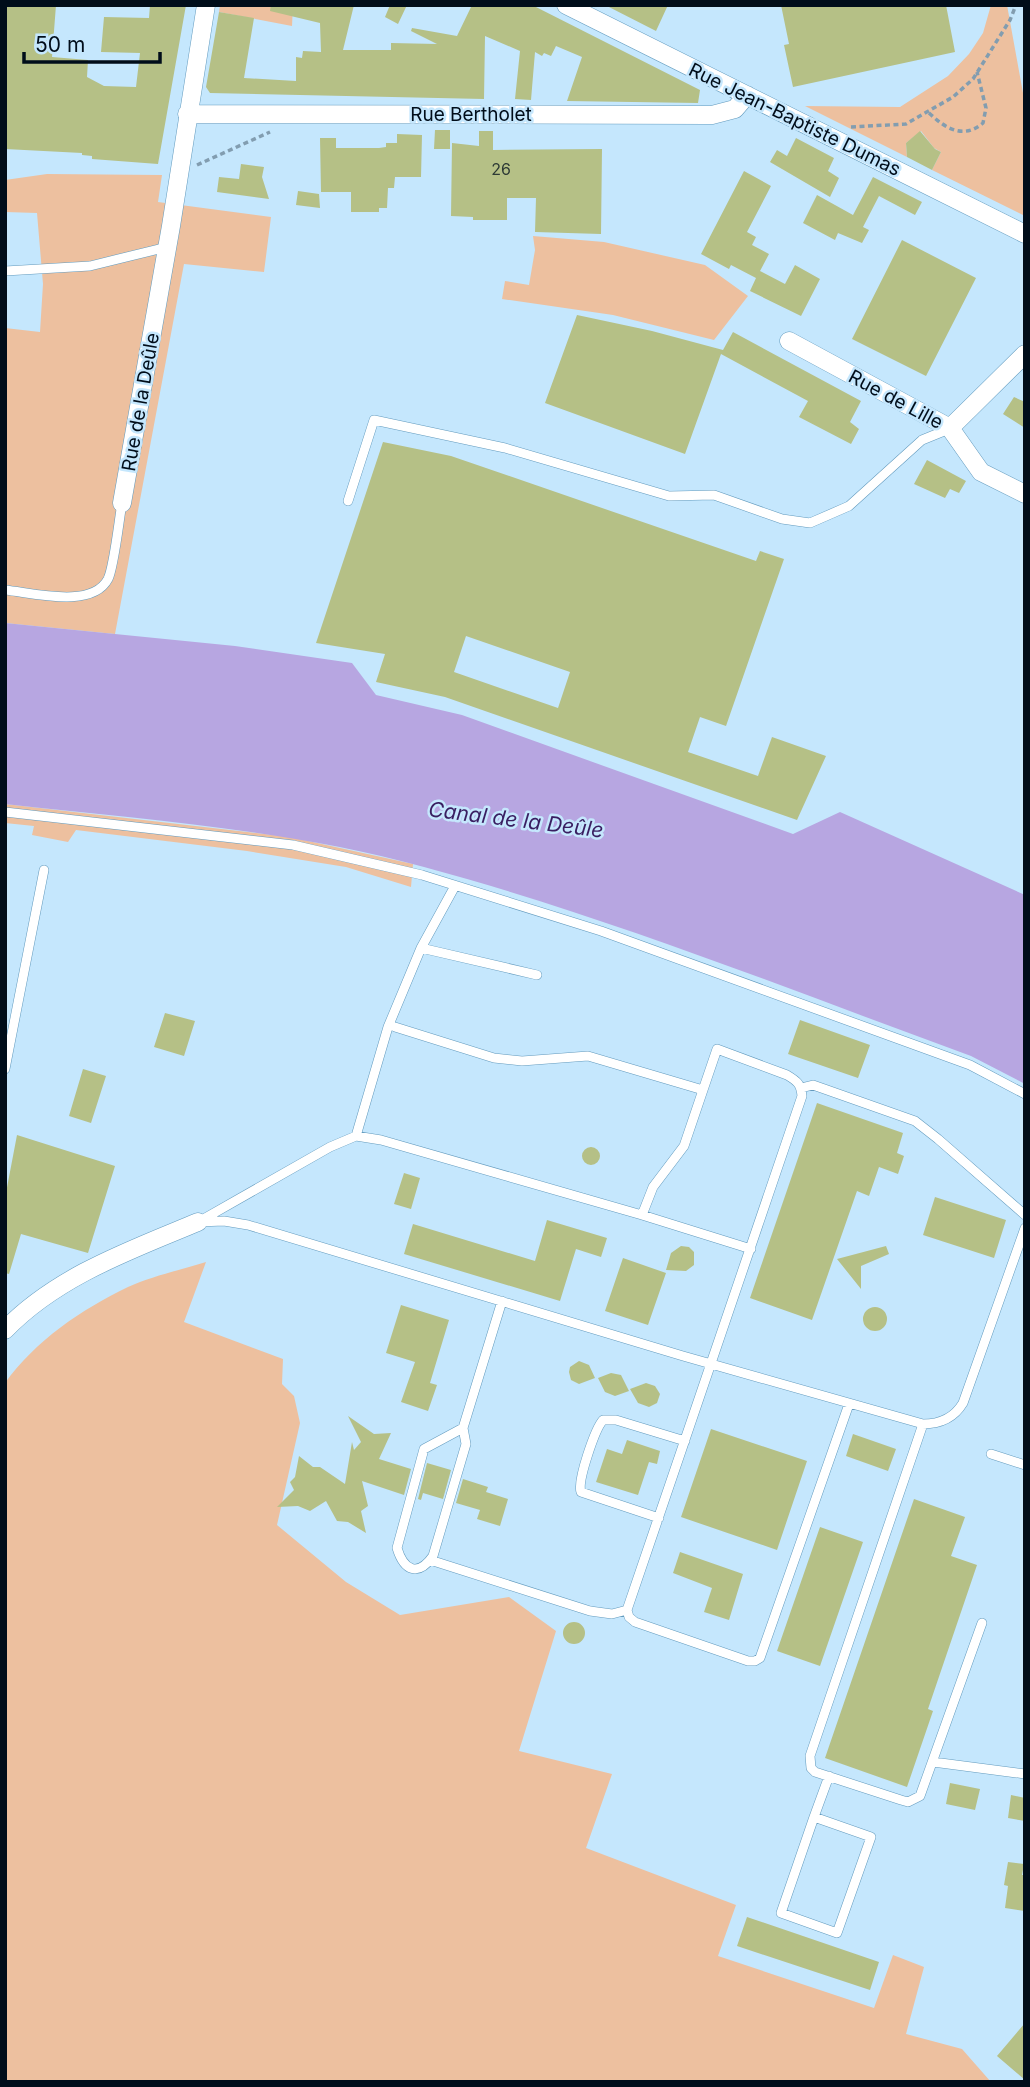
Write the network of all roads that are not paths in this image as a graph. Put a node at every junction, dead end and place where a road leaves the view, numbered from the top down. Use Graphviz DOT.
graph roads {
  1 [pos="206,5"];
  2 [pos="566,5"];
  3 [pos="747,95"];
  4 [pos="187,114"];
  5 [pos="1025,234"];
  6 [pos="167,247"];
  7 [pos="5,271"];
  8 [pos="789,341"];
  9 [pos="1025,354"];
  10 [pos="950,428"];
  11 [pos="1025,494"];
  12 [pos="348,501"];
  13 [pos="122,503"];
  14 [pos="5,590"];
  15 [pos="5,813"];
  16 [pos="44,870"];
  17 [pos="455,886"];
  18 [pos="421,948"];
  19 [pos="537,975"];
  20 [pos="394,1027"];
  21 [pos="5,1069"];
  22 [pos="801,1088"];
  23 [pos="703,1090"];
  24 [pos="1025,1094"];
  25 [pos="356,1136"];
  26 [pos="642,1214"];
  27 [pos="1025,1215"];
  28 [pos="198,1222"];
  29 [pos="1025,1228"];
  30 [pos="751,1248"];
  31 [pos="502,1301"];
  32 [pos="5,1330"];
  33 [pos="711,1364"];
  34 [pos="849,1404"];
  35 [pos="923,1424"];
  36 [pos="463,1428"];
  37 [pos="685,1441"];
  38 [pos="991,1454"];
  39 [pos="1025,1465"];
  40 [pos="659,1518"];
  41 [pos="430,1560"];
  42 [pos="627,1610"];
  43 [pos="982,1623"];
  44 [pos="933,1762"];
  45 [pos="1025,1774"];
  46 [pos="829,1776"];
  47 [pos="814,1817"];
  1 -- 4 [label="street, Rue de la Deûle"];
  2 -- 3 [label="street, Rue Jean-Baptiste Dumas"];
  3 -- 4 [label="street, Rue Bertholet"];
  3 -- 5 [label="street, Rue Jean-Baptiste Dumas"];
  4 -- 6 [label="street, Rue de la Deûle"];
  6 -- 7 [label="lane"];
  6 -- 13 [label="street, Rue de la Deûle"];
  8 -- 10 [label="street, Rue de Lille"];
  9 -- 10 [label="street"];
  10 -- 11 [label="street, Rue de Lille"];
  10 -- 12 [label="lane"];
  13 -- 14 [label="lane, Rue de la Deûle"];
  15 -- 17 [label="lane"];
  16 -- 21 [label="lane"];
  17 -- 18 [label="lane"];
  17 -- 24 [label="lane"];
  18 -- 19 [label="lane"];
  18 -- 25 [label="lane"];
  20 -- 23 [label="lane"];
  22 -- 23 [label="lane"];
  22 -- 27 [label="lane"];
  22 -- 30 [label="lane"];
  23 -- 26 [label="lane"];
  25 -- 26 [label="lane"];
  25 -- 28 [label="lane"];
  26 -- 30 [label="lane"];
  28 -- 31 [label="lane"];
  28 -- 32 [label="street"];
  29 -- 35 [label="lane"];
  30 -- 33 [label="lane"];
  31 -- 33 [label="lane"];
  31 -- 36 [label="lane"];
  33 -- 34 [label="lane"];
  33 -- 37 [label="lane"];
  34 -- 35 [label="lane"];
  34 -- 42 [label="lane"];
  35 -- 46 [label="lane"];
  36 -- 41 [label="lane"];
  36 -- 41 [label="lane"];
  37 -- 40 [label="lane"];
  37 -- 40 [label="lane"];
  38 -- 39 [label="lane"];
  40 -- 42 [label="lane"];
  41 -- 42 [label="lane"];
  43 -- 44 [label="lane"];
  44 -- 45 [label="lane"];
  44 -- 46 [label="lane"];
  46 -- 47 [label="lane"];
  47 -- 47 [label="lane"];
}
